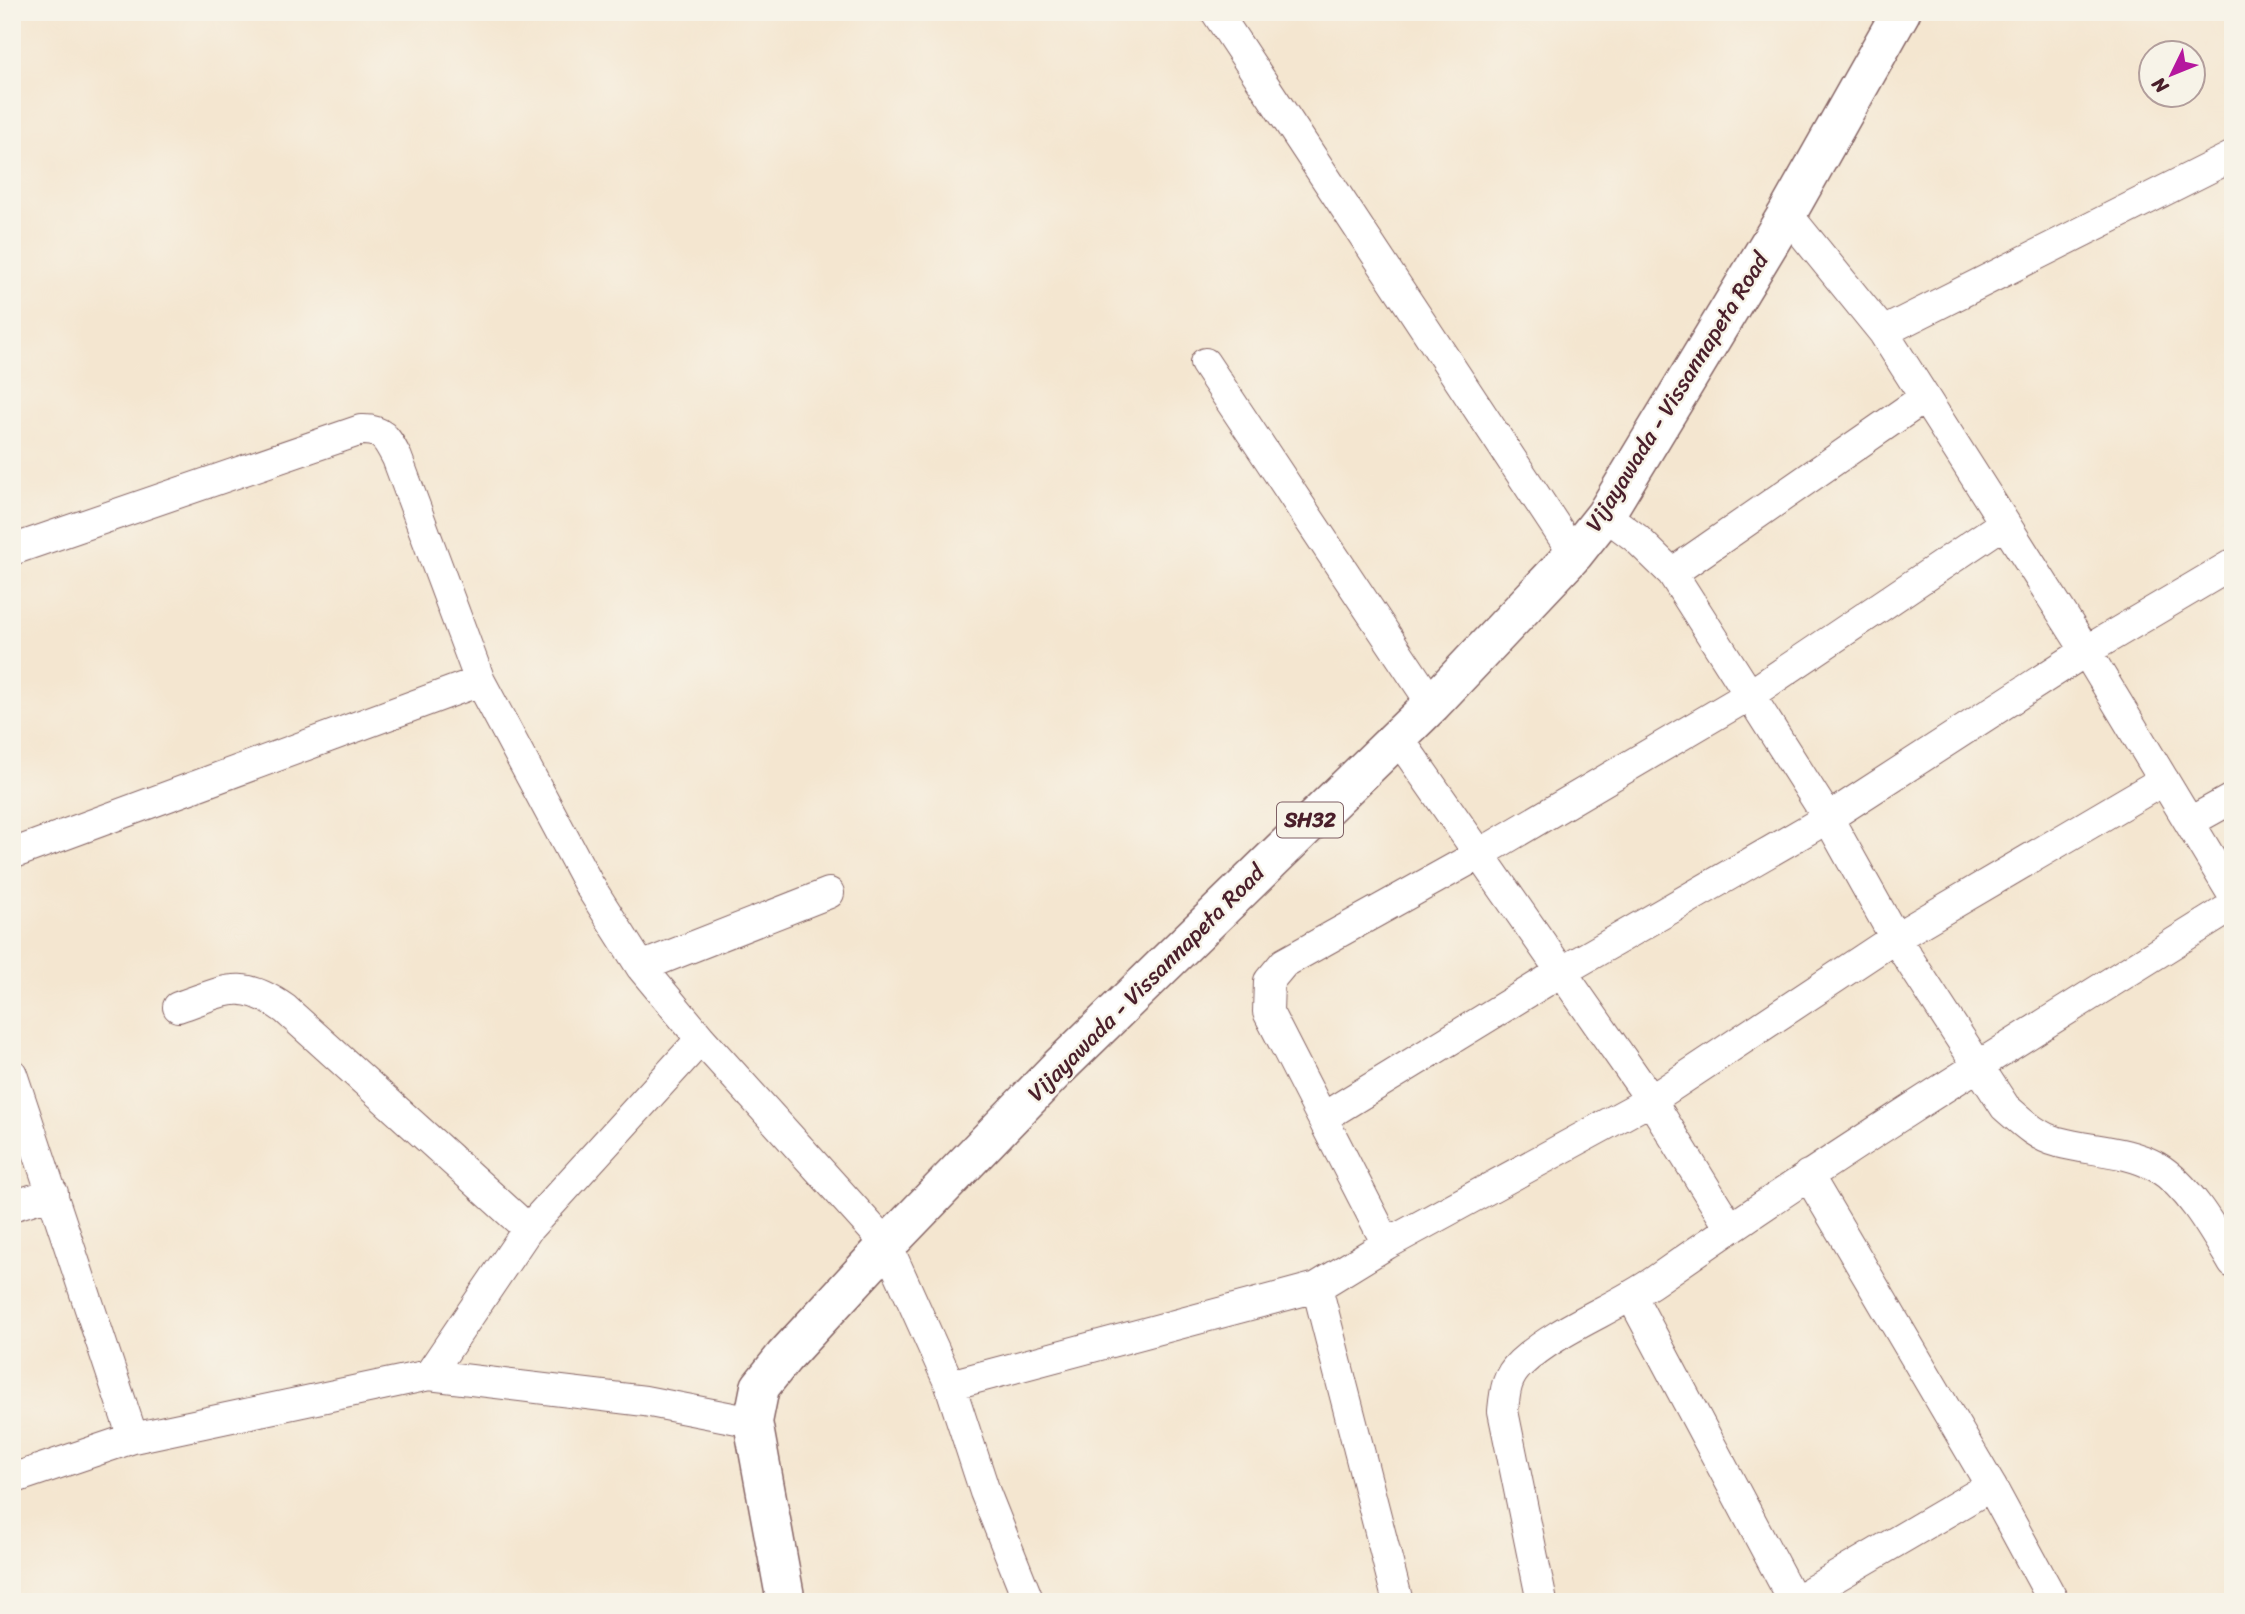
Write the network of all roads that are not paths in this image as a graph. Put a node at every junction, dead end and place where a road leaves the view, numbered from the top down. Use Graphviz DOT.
graph roads {
  1 [pos="1216,12"];
  2 [pos="1901,12"];
  3 [pos="2233,156"];
  4 [pos="1787,214"];
  5 [pos="1883,332"];
  6 [pos="1205,363"];
  7 [pos="1924,398"];
  8 [pos="1605,515"];
  9 [pos="2003,524"];
  10 [pos="12,550"];
  11 [pos="1574,554"];
  12 [pos="2233,564"];
  13 [pos="1672,573"];
  14 [pos="2086,651"];
  15 [pos="480,681"];
  16 [pos="1751,694"];
  17 [pos="1432,704"];
  18 [pos="1396,735"];
  19 [pos="2164,780"];
  20 [pos="2233,799"];
  21 [pos="1828,818"];
  22 [pos="2190,822"];
  23 [pos="12,855"];
  24 [pos="1478,855"];
  25 [pos="830,893"];
  26 [pos="2233,895"];
  27 [pos="2233,906"];
  28 [pos="1895,938"];
  29 [pos="641,967"];
  30 [pos="1561,972"];
  31 [pos="178,1007"];
  32 [pos="701,1039"];
  33 [pos="1976,1067"];
  34 [pos="12,1074"];
  35 [pos="1651,1100"];
  36 [pos="1324,1117"];
  37 [pos="1808,1175"];
  38 [pos="53,1193"];
  39 [pos="12,1206"];
  40 [pos="1730,1228"];
  41 [pos="528,1229"];
  42 [pos="1387,1244"];
  43 [pos="887,1245"];
  44 [pos="2233,1263"];
  45 [pos="1317,1287"];
  46 [pos="1632,1297"];
  47 [pos="429,1375"];
  48 [pos="950,1385"];
  49 [pos="753,1422"];
  50 [pos="133,1438"];
  51 [pos="12,1479"];
  52 [pos="1991,1486"];
  53 [pos="786,1602"];
  54 [pos="1030,1602"];
  55 [pos="1398,1602"];
  56 [pos="1542,1602"];
  57 [pos="1793,1602"];
  58 [pos="2054,1602"];
  1 -- 11 [label="street"];
  2 -- 4 [label="main road, Vijayawada - Vissannapeta Road / SH32"];
  3 -- 5 [label="street"];
  4 -- 5 [label="street"];
  4 -- 8 [label="main road, Vijayawada - Vissannapeta Road / SH32"];
  5 -- 7 [label="street"];
  6 -- 17 [label="street"];
  7 -- 9 [label="street"];
  7 -- 13 [label="street"];
  8 -- 11 [label="main road, Vijayawada - Vissannapeta Road / SH32"];
  8 -- 13 [label="street"];
  9 -- 14 [label="street"];
  9 -- 16 [label="street"];
  10 -- 15 [label="street"];
  11 -- 17 [label="main road, Vijayawada - Vissannapeta Road / SH32"];
  12 -- 14 [label="street"];
  13 -- 16 [label="street"];
  14 -- 19 [label="street"];
  14 -- 21 [label="street"];
  15 -- 23 [label="street"];
  15 -- 29 [label="street"];
  16 -- 21 [label="street"];
  16 -- 24 [label="street"];
  17 -- 18 [label="main road, Vijayawada - Vissannapeta Road / SH32"];
  18 -- 24 [label="street"];
  18 -- 43 [label="main road, Vijayawada - Vissannapeta Road / SH32"];
  19 -- 22 [label="street"];
  19 -- 28 [label="street"];
  20 -- 22 [label="street"];
  21 -- 28 [label="street"];
  21 -- 30 [label="street"];
  22 -- 26 [label="street"];
  24 -- 30 [label="street"];
  24 -- 36 [label="street"];
  25 -- 29 [label="street"];
  27 -- 33 [label="street"];
  28 -- 33 [label="street"];
  28 -- 35 [label="street"];
  29 -- 32 [label="street"];
  30 -- 35 [label="street"];
  30 -- 36 [label="street"];
  31 -- 41 [label="street"];
  32 -- 41 [label="street"];
  32 -- 43 [label="street"];
  33 -- 37 [label="street"];
  33 -- 44 [label="street"];
  34 -- 38 [label="street"];
  35 -- 40 [label="street"];
  35 -- 42 [label="street"];
  36 -- 42 [label="street"];
  37 -- 40 [label="street"];
  37 -- 52 [label="street"];
  38 -- 39 [label="street"];
  38 -- 50 [label="street"];
  40 -- 46 [label="street"];
  41 -- 47 [label="street"];
  42 -- 45 [label="street"];
  43 -- 48 [label="street"];
  43 -- 49 [label="main road, Vijayawada - Vissannapeta Road / SH32"];
  45 -- 48 [label="street"];
  45 -- 55 [label="street"];
  46 -- 56 [label="street"];
  46 -- 57 [label="street"];
  47 -- 49 [label="street"];
  47 -- 50 [label="street"];
  48 -- 54 [label="street"];
  49 -- 53 [label="main road, Vijayawada - Vissannapeta Road / SH32"];
  50 -- 51 [label="street"];
  52 -- 57 [label="street"];
  52 -- 58 [label="street"];
}
